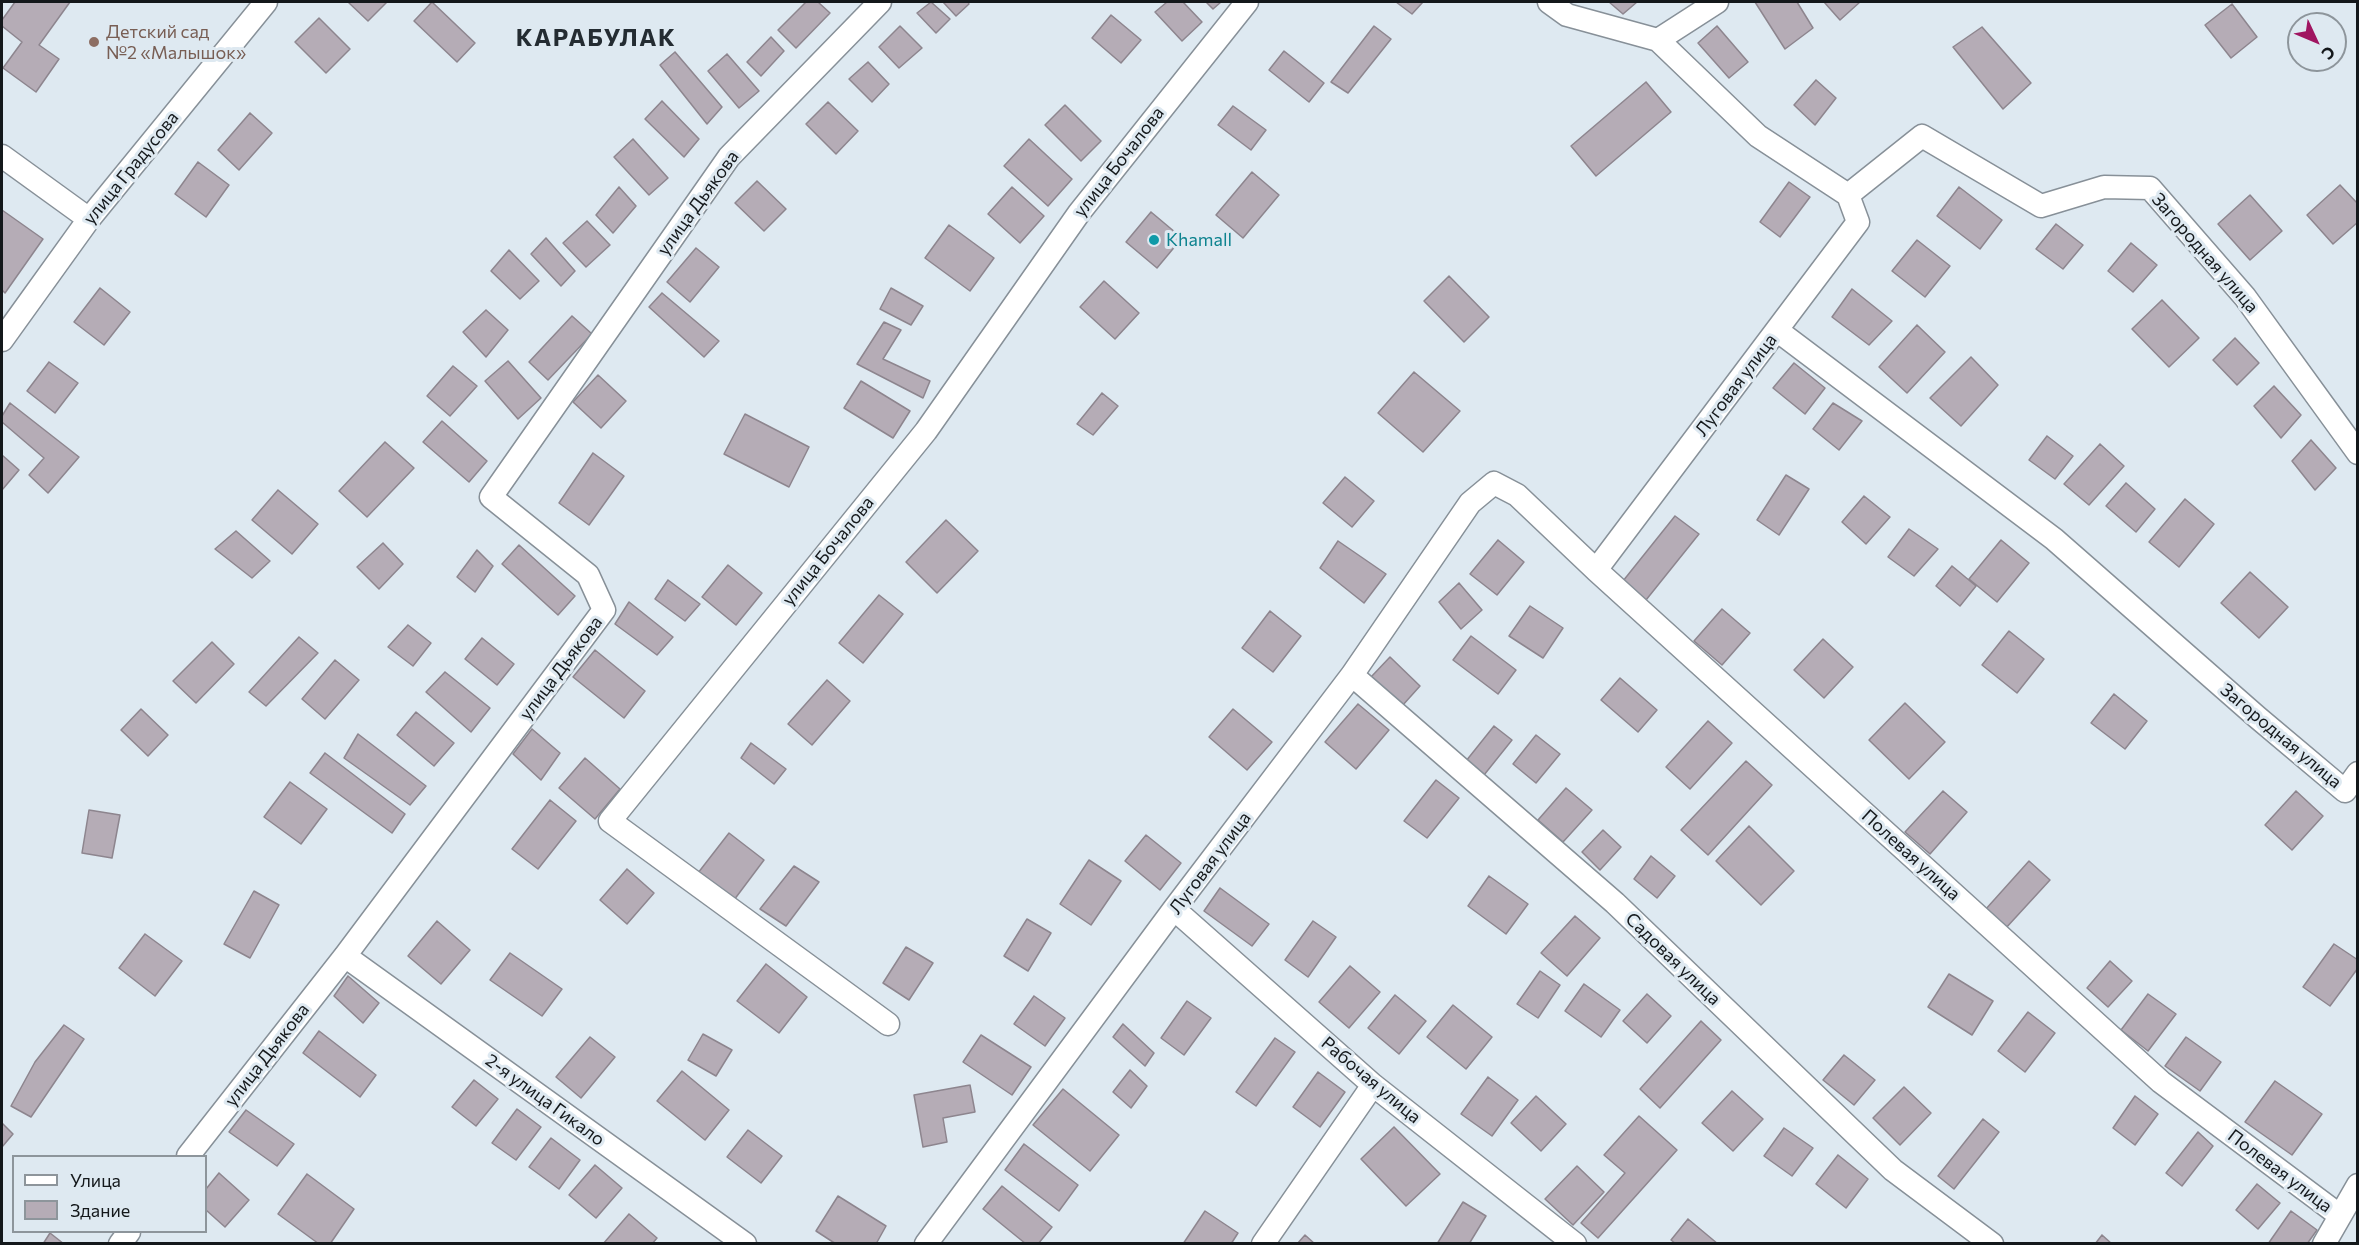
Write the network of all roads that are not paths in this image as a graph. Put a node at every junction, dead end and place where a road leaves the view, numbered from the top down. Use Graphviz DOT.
graph roads {
  1 [pos="266,2"];
  2 [pos="880,2"];
  3 [pos="1247,2"];
  4 [pos="1550,2"];
  5 [pos="1717,2"];
  6 [pos="1658,40"];
  7 [pos="2,156"];
  8 [pos="1848,195"];
  9 [pos="89,219"];
  10 [pos="1778,331"];
  11 [pos="2,340"];
  12 [pos="2358,453"];
  13 [pos="1494,483"];
  14 [pos="1596,570"];
  15 [pos="1352,675"];
  16 [pos="2358,773"];
  17 [pos="1174,909"];
  18 [pos="345,956"];
  19 [pos="888,1024"];
  20 [pos="1373,1085"];
  21 [pos="189,1155"];
  22 [pos="2358,1185"];
  23 [pos="2340,1215"];
  24 [pos="1567,1240"];
  25 [pos="745,1244"];
  26 [pos="926,1244"];
  27 [pos="1263,1244"];
  28 [pos="1992,1244"];
  29 [pos="2324,1244"];
  1 -- 9 [label="street, улица Градусова"];
  2 -- 18 [label="street, улица Дьякова"];
  3 -- 19 [label="street, улица Бочалова"];
  4 -- 6 [label="street"];
  5 -- 6 [label="street"];
  6 -- 8 [label="street"];
  7 -- 9 [label="street"];
  8 -- 10 [label="street, Луговая улица"];
  8 -- 12 [label="street, Загородная улица"];
  9 -- 11 [label="street, улица Градусова"];
  10 -- 14 [label="street, Луговая улица"];
  10 -- 16 [label="street, Загородная улица"];
  13 -- 14 [label="street, Полевая улица"];
  13 -- 15 [label="street, Луговая улица"];
  14 -- 23 [label="street, Полевая улица"];
  15 -- 17 [label="street, Луговая улица"];
  15 -- 28 [label="street, Садовая улица"];
  17 -- 20 [label="street, Рабочая улица"];
  17 -- 26 [label="street, Луговая улица"];
  18 -- 21 [label="street, улица Дьякова"];
  18 -- 25 [label="street, 2-я улица Гикало"];
  20 -- 24 [label="street, Рабочая улица"];
  20 -- 27 [label="street"];
  22 -- 23 [label="street"];
  23 -- 29 [label="street"];
}
